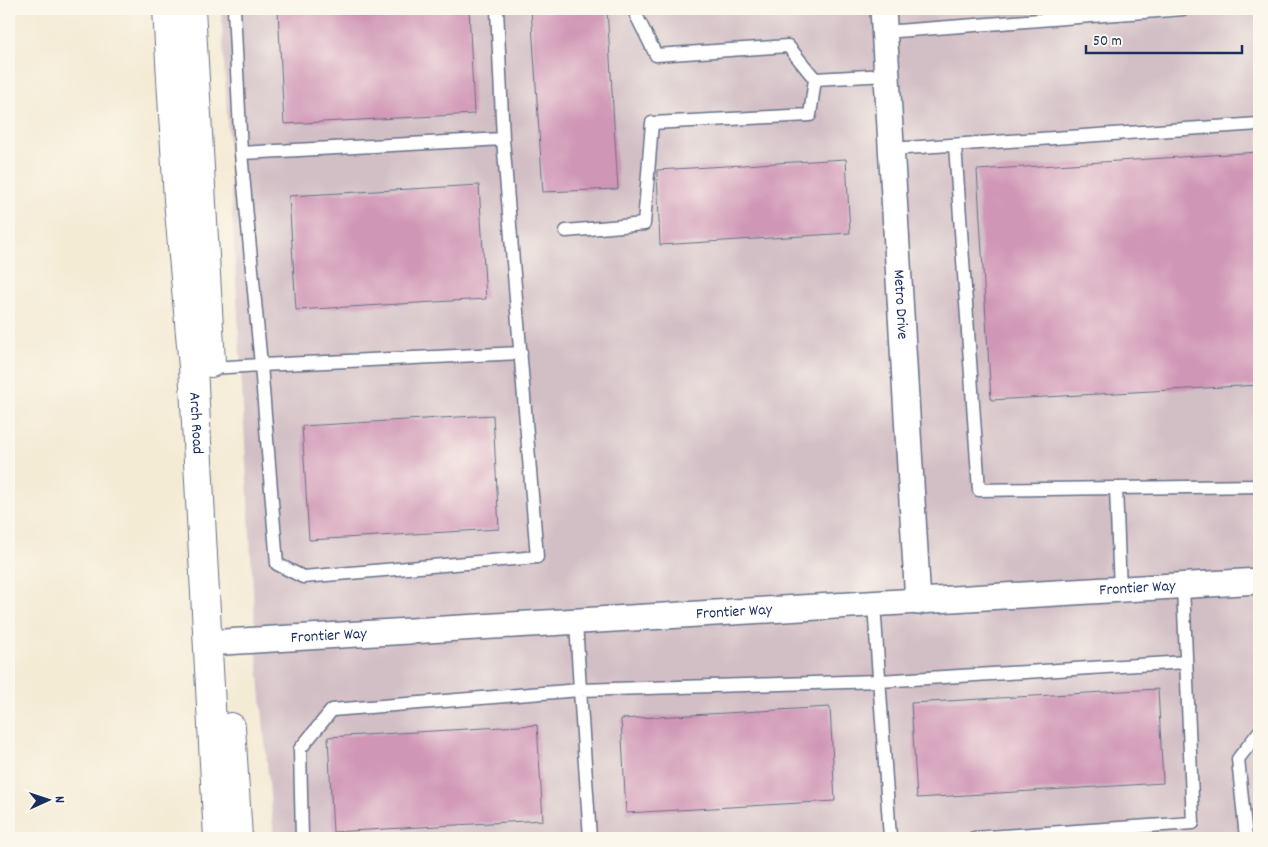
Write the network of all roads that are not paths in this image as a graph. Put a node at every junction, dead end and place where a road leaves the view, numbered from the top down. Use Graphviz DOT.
graph roads {
  1 [pos="167,9"];
  2 [pos="191,9"];
  3 [pos="234,9"];
  4 [pos="497,9"];
  5 [pos="636,9"];
  6 [pos="1183,9"];
  7 [pos="884,20"];
  8 [pos="887,75"];
  9 [pos="815,79"];
  10 [pos="1259,124"];
  11 [pos="504,139"];
  12 [pos="955,145"];
  13 [pos="891,150"];
  14 [pos="241,153"];
  15 [pos="566,231"];
  16 [pos="521,353"];
  17 [pos="262,365"];
  18 [pos="211,368"];
  19 [pos="1259,486"];
  20 [pos="1116,488"];
  21 [pos="1259,581"];
  22 [pos="1183,586"];
  23 [pos="1120,590"];
  24 [pos="918,602"];
  25 [pos="874,604"];
  26 [pos="576,622"];
  27 [pos="216,642"];
  28 [pos="1186,662"];
  29 [pos="879,681"];
  30 [pos="580,690"];
  31 [pos="1259,732"];
  32 [pos="218,838"];
  33 [pos="238,838"];
  34 [pos="302,838"];
  35 [pos="590,838"];
  36 [pos="890,838"];
  37 [pos="974,838"];
  38 [pos="1246,838"];
  1 -- 27 [label="street, Arch Road"];
  2 -- 18 [label="street, Arch Road"];
  3 -- 14 [label="lane"];
  4 -- 11 [label="lane"];
  5 -- 9 [label="lane"];
  6 -- 7 [label="lane"];
  7 -- 8 [label="street, Metro Drive"];
  8 -- 9 [label="lane"];
  8 -- 13 [label="street, Metro Drive"];
  9 -- 15 [label="lane"];
  10 -- 12 [label="lane"];
  11 -- 14 [label="lane"];
  11 -- 16 [label="lane"];
  12 -- 13 [label="lane"];
  12 -- 20 [label="lane"];
  13 -- 24 [label="street, Metro Drive"];
  14 -- 17 [label="lane"];
  16 -- 17 [label="lane"];
  16 -- 17 [label="lane"];
  17 -- 18 [label="lane"];
  18 -- 27 [label="street, Arch Road"];
  19 -- 20 [label="lane"];
  20 -- 23 [label="lane"];
  21 -- 22 [label="street, Frontier Way"];
  22 -- 23 [label="street, Frontier Way"];
  22 -- 28 [label="lane"];
  23 -- 24 [label="street, Frontier Way"];
  24 -- 25 [label="street, Frontier Way"];
  25 -- 26 [label="street, Frontier Way"];
  25 -- 29 [label="lane"];
  26 -- 27 [label="street, Frontier Way"];
  26 -- 30 [label="lane"];
  27 -- 32 [label="street, Arch Road"];
  27 -- 33 [label="street, Arch Road"];
  28 -- 29 [label="lane"];
  28 -- 37 [label="lane"];
  29 -- 30 [label="lane"];
  29 -- 36 [label="lane"];
  30 -- 34 [label="lane"];
  30 -- 35 [label="lane"];
  31 -- 38 [label="lane"];
}
